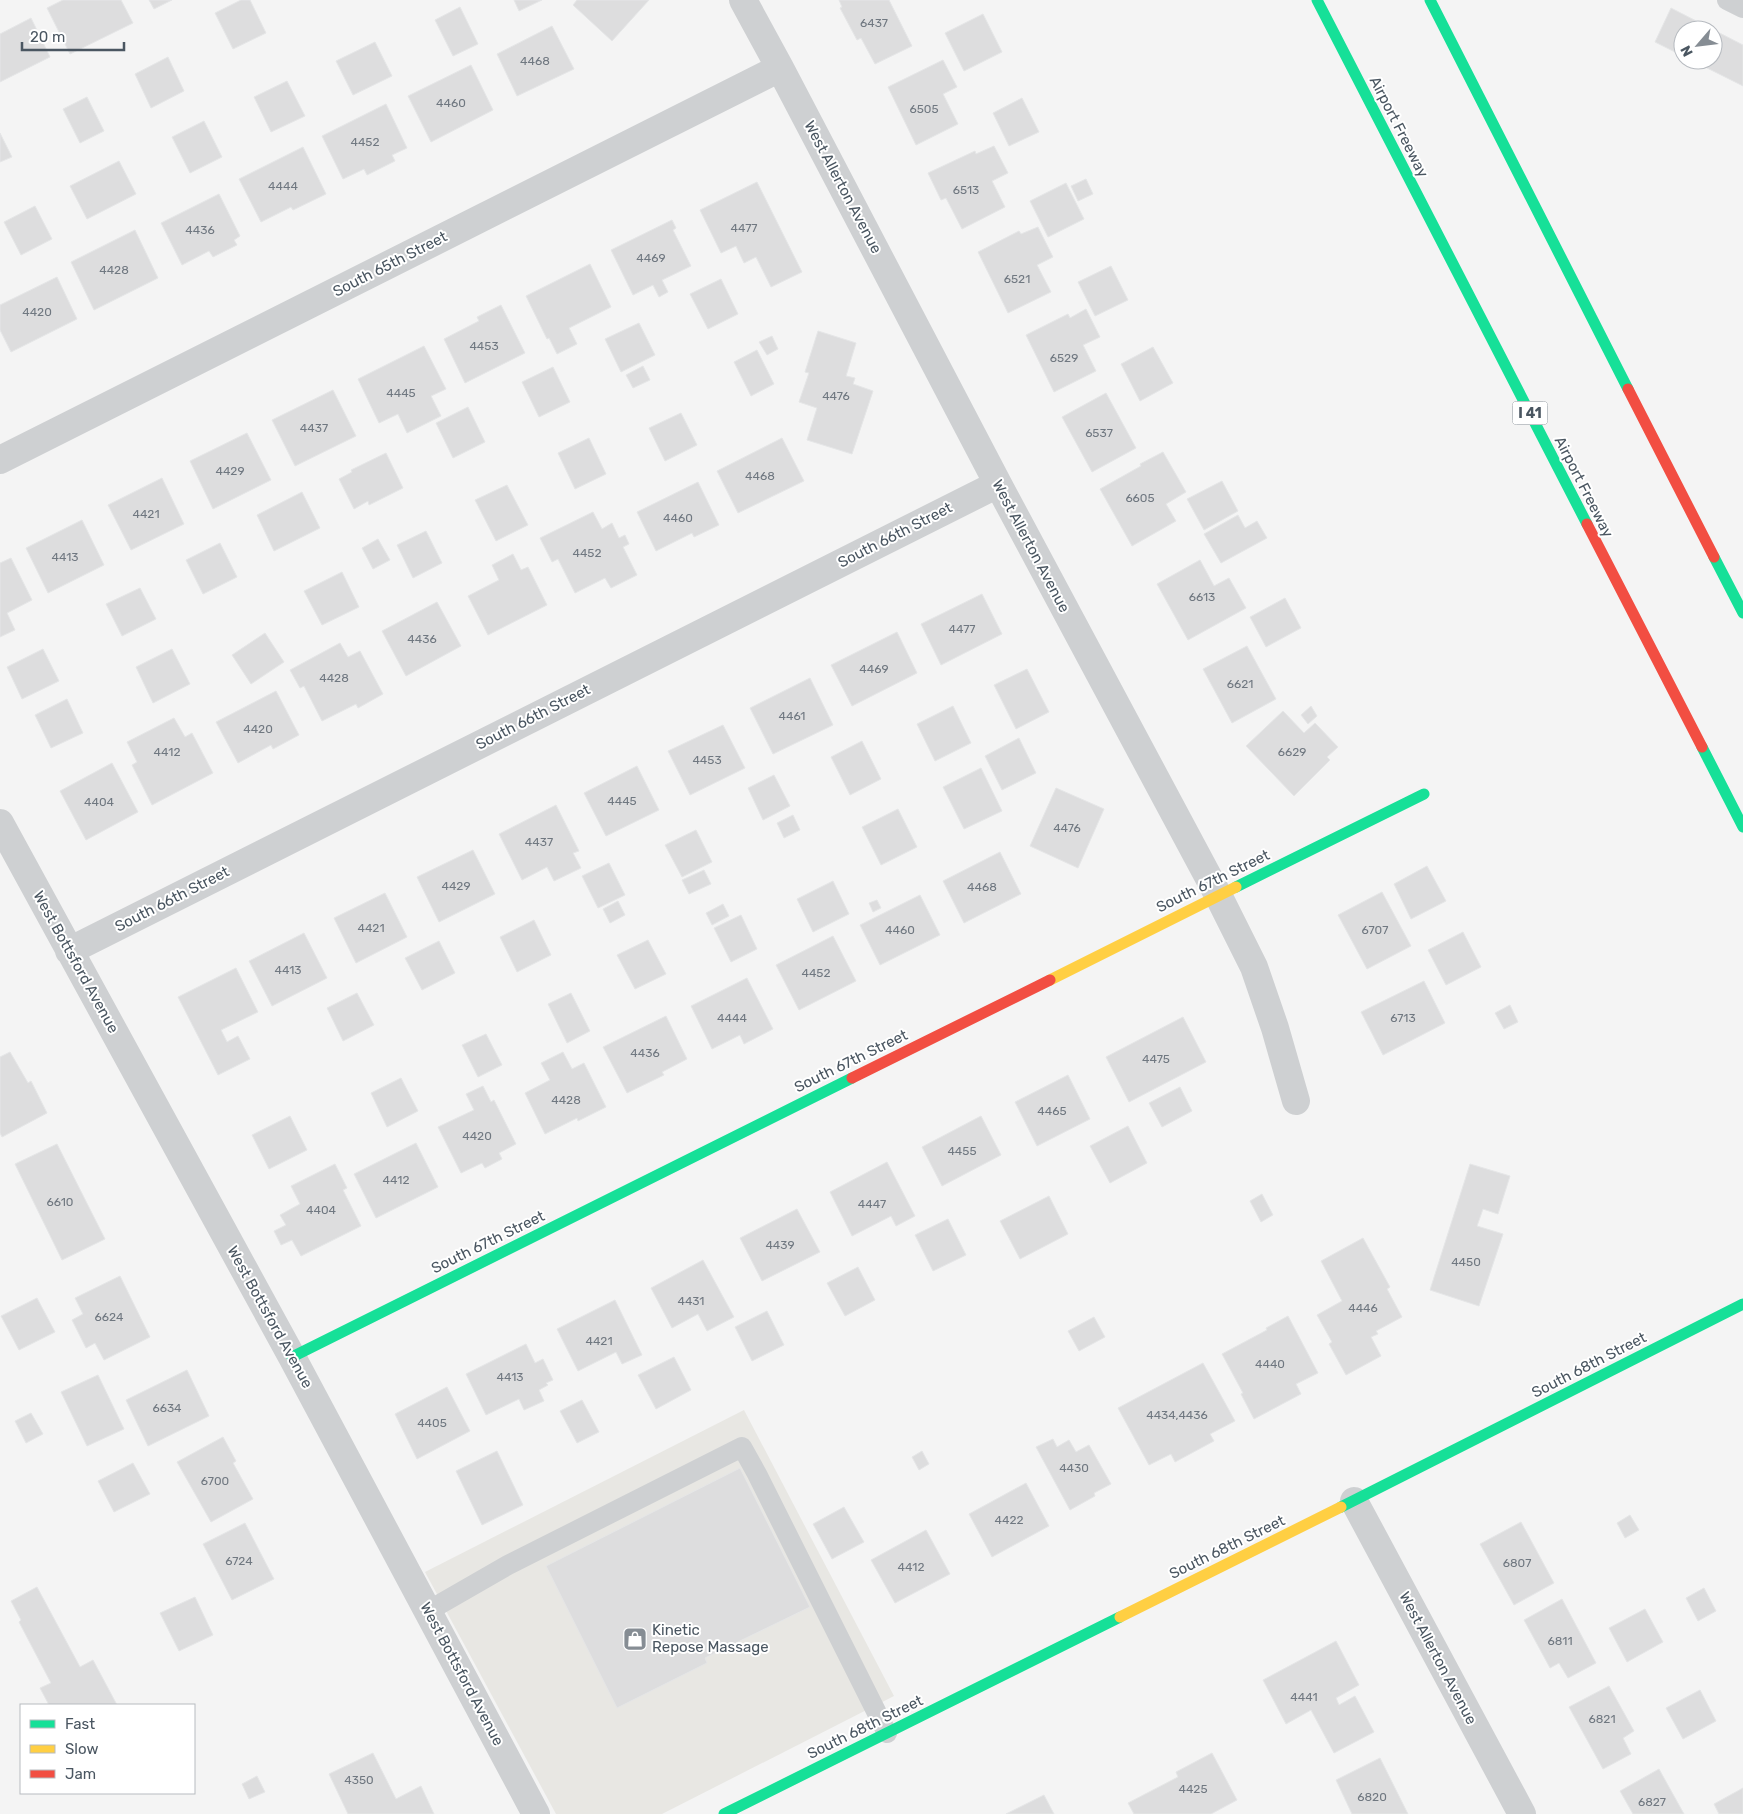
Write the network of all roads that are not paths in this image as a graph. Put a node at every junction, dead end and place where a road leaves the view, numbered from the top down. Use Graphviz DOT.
graph roads {
  1 [pos="743,0"];
  2 [pos="1317,0"];
  3 [pos="1430,0"];
  4 [pos="1727,0"];
  5 [pos="1743,8"];
  6 [pos="780,68"];
  7 [pos="0,460"];
  8 [pos="998,484"];
  9 [pos="1743,613"];
  10 [pos="1424,794"];
  11 [pos="0,823"];
  12 [pos="1743,827"];
  13 [pos="1218,895"];
  14 [pos="69,951"];
  15 [pos="1296,1101"];
  16 [pos="1743,1304"];
  17 [pos="292,1357"];
  18 [pos="1354,1501"];
  19 [pos="428,1610"];
  20 [pos="887,1733"];
  21 [pos="536,1814"];
  22 [pos="724,1814"];
  23 [pos="1522,1814"];
  1 -- 6 [label="street, West Allerton Avenue"];
  2 -- 12 [label="main road, Airport Freeway / I 41"];
  3 -- 9 [label="main road"];
  4 -- 5 [label="lane"];
  6 -- 7 [label="street, South 65th Street"];
  6 -- 8 [label="street, West Allerton Avenue"];
  8 -- 13 [label="street, West Allerton Avenue"];
  8 -- 14 [label="street, South 66th Street"];
  10 -- 13 [label="main road, South 67th Street"];
  11 -- 14 [label="street, West Bottsford Avenue"];
  13 -- 15 [label="street, West Allerton Avenue"];
  13 -- 17 [label="main road, South 67th Street"];
  14 -- 17 [label="street, West Bottsford Avenue"];
  16 -- 18 [label="main road, South 68th Street"];
  17 -- 19 [label="street, West Bottsford Avenue"];
  18 -- 20 [label="main road, South 68th Street"];
  18 -- 23 [label="street, West Allerton Avenue"];
  19 -- 20 [label="lane"];
  19 -- 21 [label="street, West Bottsford Avenue"];
  20 -- 22 [label="main road, South 68th Street"];
}
